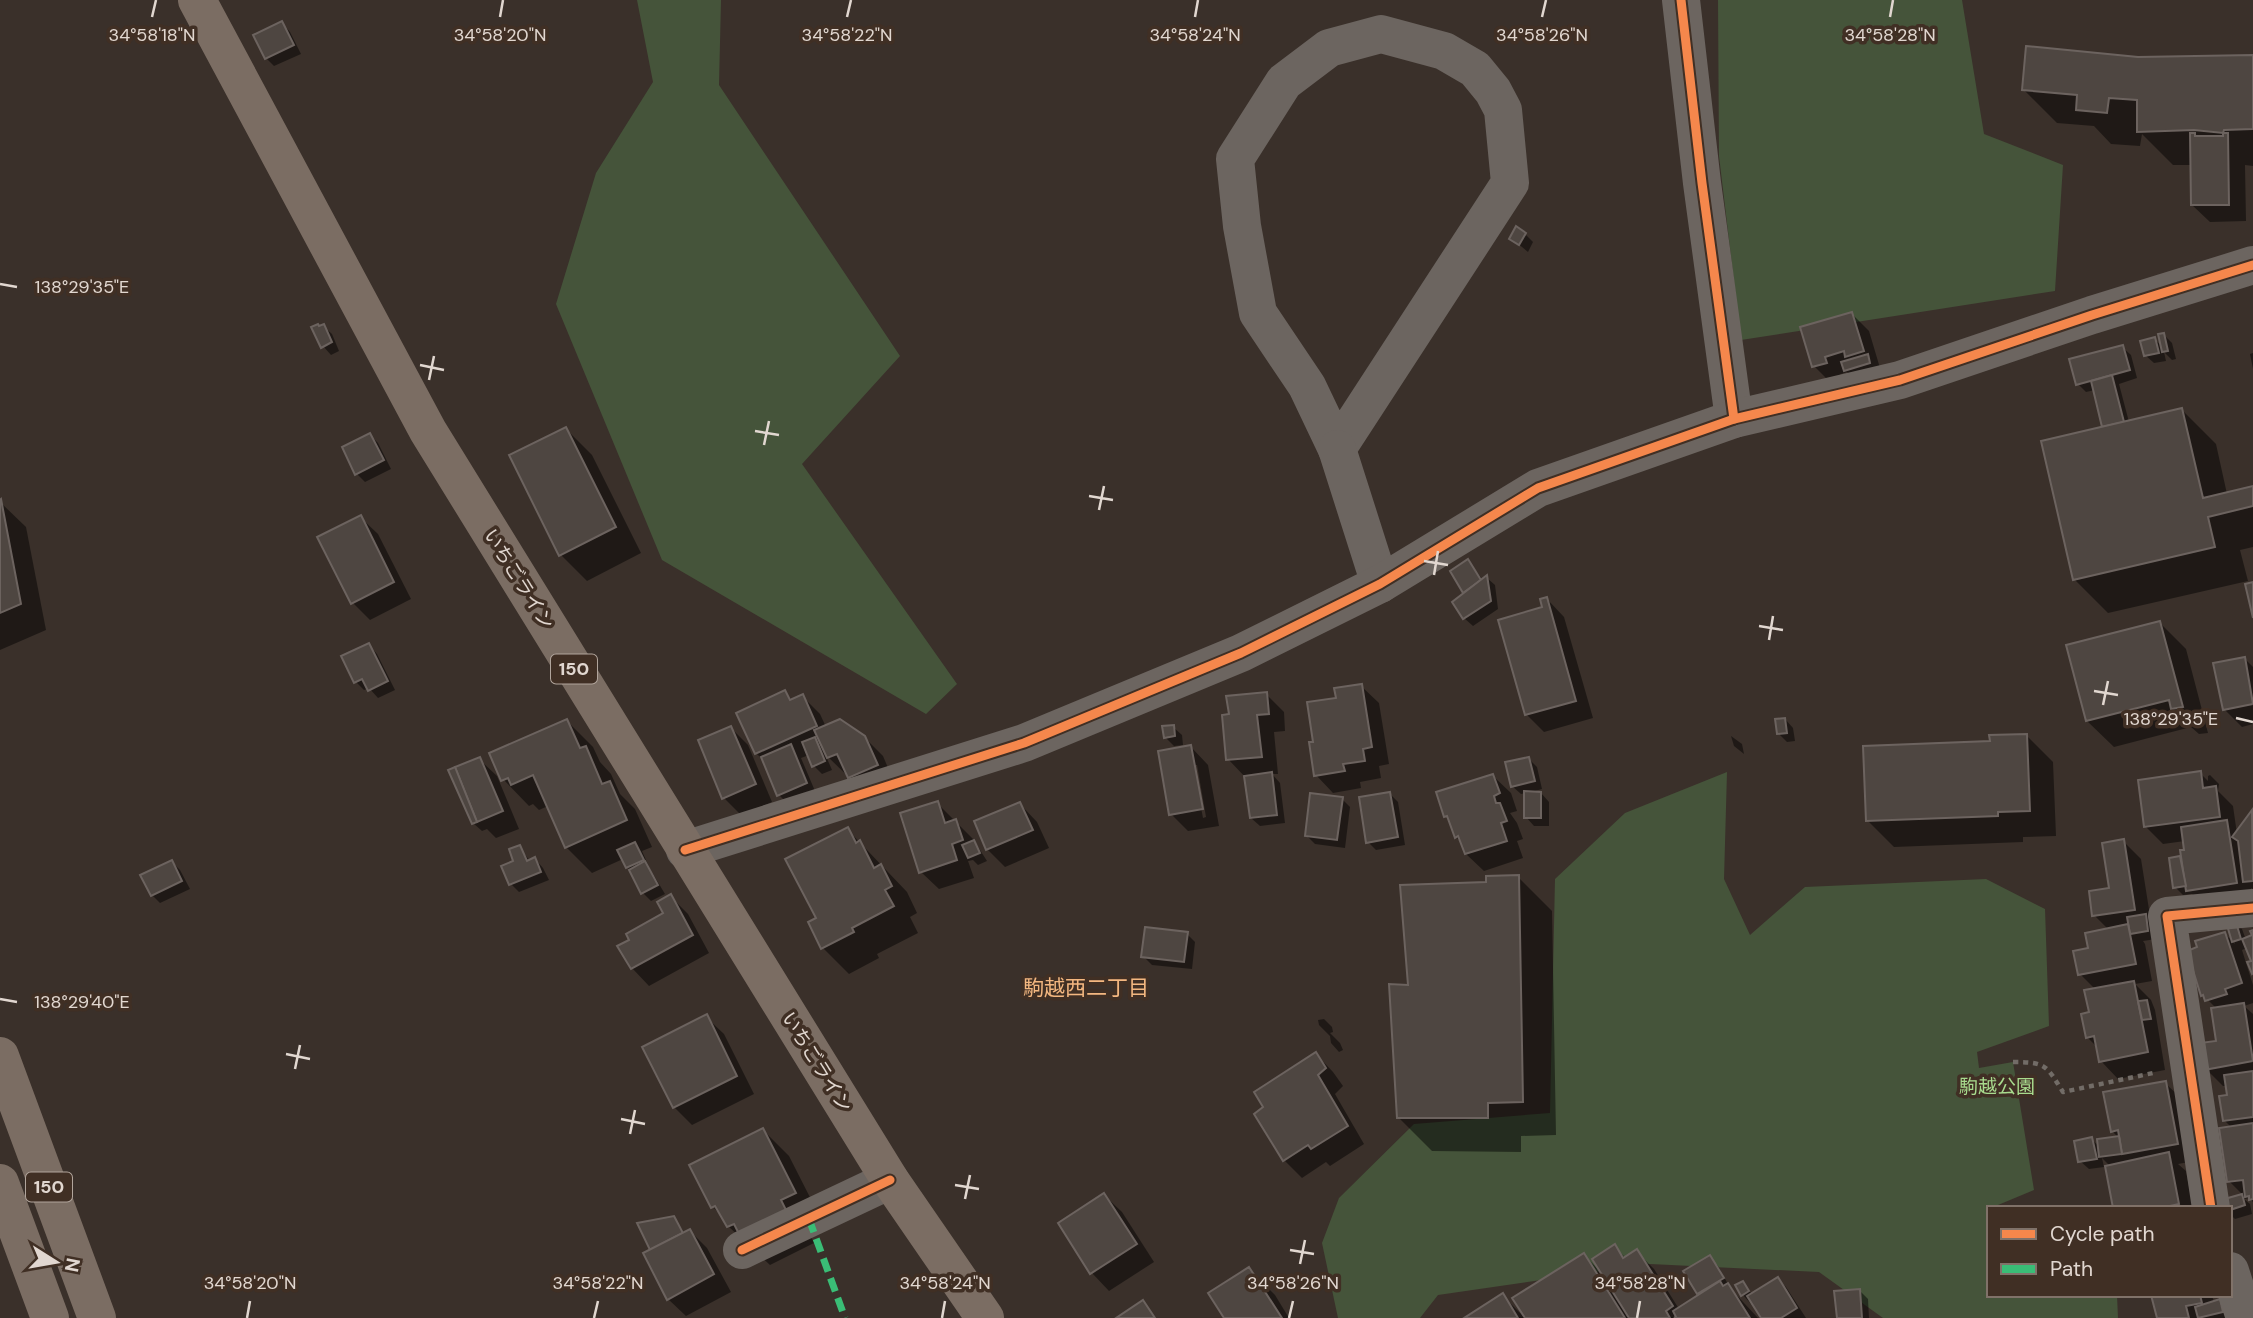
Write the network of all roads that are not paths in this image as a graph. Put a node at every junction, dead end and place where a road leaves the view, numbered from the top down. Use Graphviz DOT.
graph roads {
  1 [pos="197,0"];
  2 [pos="1681,0"];
  3 [pos="2253,265"];
  4 [pos="1734,419"];
  5 [pos="1337,449"];
  6 [pos="1380,584"];
  7 [pos="685,850"];
  8 [pos="2253,908"];
  9 [pos="0,1056"];
  10 [pos="890,1180"];
  11 [pos="0,1183"];
  12 [pos="2211,1206"];
  13 [pos="742,1250"];
  14 [pos="2232,1277"];
  15 [pos="50,1318"];
  16 [pos="97,1318"];
  17 [pos="985,1318"];
  18 [pos="2245,1318"];
  1 -- 7 [label="highway, いちごライン / 150"];
  2 -- 4 [label="street"];
  3 -- 4 [label="street"];
  4 -- 6 [label="street"];
  5 -- 5 [label="street"];
  5 -- 6 [label="street"];
  6 -- 7 [label="street"];
  7 -- 10 [label="highway, いちごライン / 150"];
  8 -- 12 [label="street"];
  9 -- 16 [label="highway, 150"];
  10 -- 13 [label="street"];
  10 -- 17 [label="highway, いちごライン / 150"];
  11 -- 15 [label="highway, 150"];
  14 -- 18 [label="street"];
}
